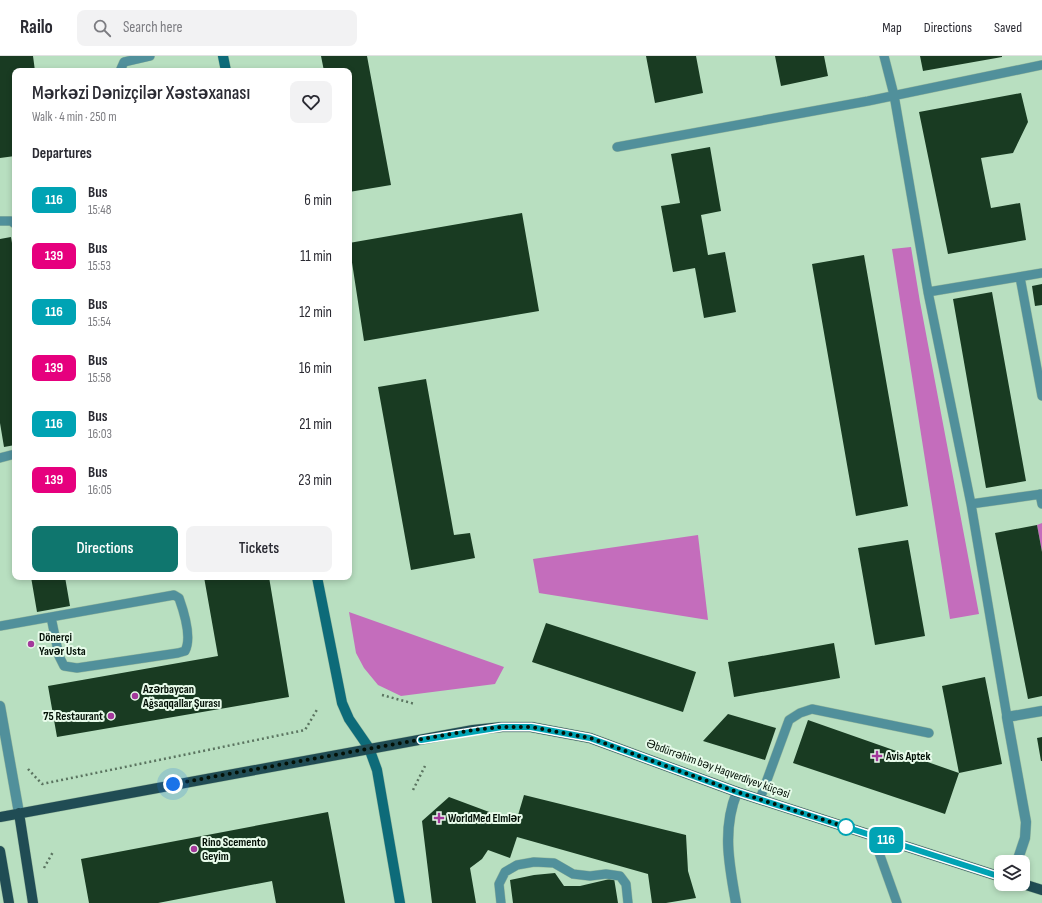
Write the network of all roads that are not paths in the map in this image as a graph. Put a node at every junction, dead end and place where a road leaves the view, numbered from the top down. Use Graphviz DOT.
graph roads {
  1 [pos="150,56"];
  2 [pos="223,56"];
  3 [pos="884,56"];
  4 [pos="1042,65"];
  5 [pos="121,68"];
  6 [pos="225,68"];
  7 [pos="894,95"];
  8 [pos="617,147"];
  9 [pos="0,221"];
  10 [pos="12,222"];
  11 [pos="1042,273"];
  12 [pos="1020,277"];
  13 [pos="928,292"];
  14 [pos="1042,396"];
  15 [pos="12,455"];
  16 [pos="0,458"];
  17 [pos="1041,494"];
  18 [pos="971,504"];
  19 [pos="1042,504"];
  20 [pos="317,580"];
  21 [pos="52,617"];
  22 [pos="0,626"];
  23 [pos="0,706"];
  24 [pos="1042,711"];
  25 [pos="1007,717"];
  26 [pos="929,732"];
  27 [pos="369,748"];
  28 [pos="737,792"];
  29 [pos="760,799"];
  30 [pos="19,813"];
  31 [pos="0,817"];
  32 [pos="874,836"];
  33 [pos="0,851"];
  34 [pos="1019,855"];
  35 [pos="994,875"];
  36 [pos="1030,886"];
  37 [pos="1042,890"];
  38 [pos="9,903"];
  39 [pos="33,903"];
  40 [pos="400,903"];
  41 [pos="501,903"];
  42 [pos="628,903"];
  43 [pos="736,903"];
  44 [pos="897,903"];
  1 -- 5 [label="lane"];
  2 -- 6 [label="main road"];
  3 -- 7 [label="lane"];
  4 -- 7 [label="lane"];
  7 -- 8 [label="lane"];
  7 -- 13 [label="lane"];
  9 -- 10 [label="lane"];
  11 -- 12 [label="lane"];
  12 -- 13 [label="lane"];
  12 -- 14 [label="lane"];
  13 -- 18 [label="lane"];
  15 -- 16 [label="lane"];
  17 -- 18 [label="lane"];
  17 -- 19 [label="lane"];
  18 -- 25 [label="lane"];
  20 -- 27 [label="main road"];
  21 -- 21 [label="lane"];
  21 -- 22 [label="lane"];
  23 -- 30 [label="street"];
  24 -- 25 [label="street"];
  25 -- 34 [label="street"];
  26 -- 29 [label="lane"];
  27 -- 28 [label="main road, Əbdürrəhim bəy Haqverdiyev küçəsi"];
  27 -- 30 [label="main road, Əbdürrəhim bəy Haqverdiyev küçəsi"];
  27 -- 40 [label="main road"];
  28 -- 29 [label="main road, Əbdürrəhim bəy Haqverdiyev küçəsi"];
  28 -- 43 [label="street"];
  29 -- 32 [label="main road, Əbdürrəhim bəy Haqverdiyev küçəsi"];
  30 -- 31 [label="main road"];
  30 -- 39 [label="main road"];
  32 -- 35 [label="main road, Əbdürrəhim bəy Haqverdiyev küçəsi"];
  32 -- 44 [label="lane"];
  33 -- 38 [label="main road"];
  36 -- 37 [label="main road"];
  41 -- 42 [label="lane"];
}
